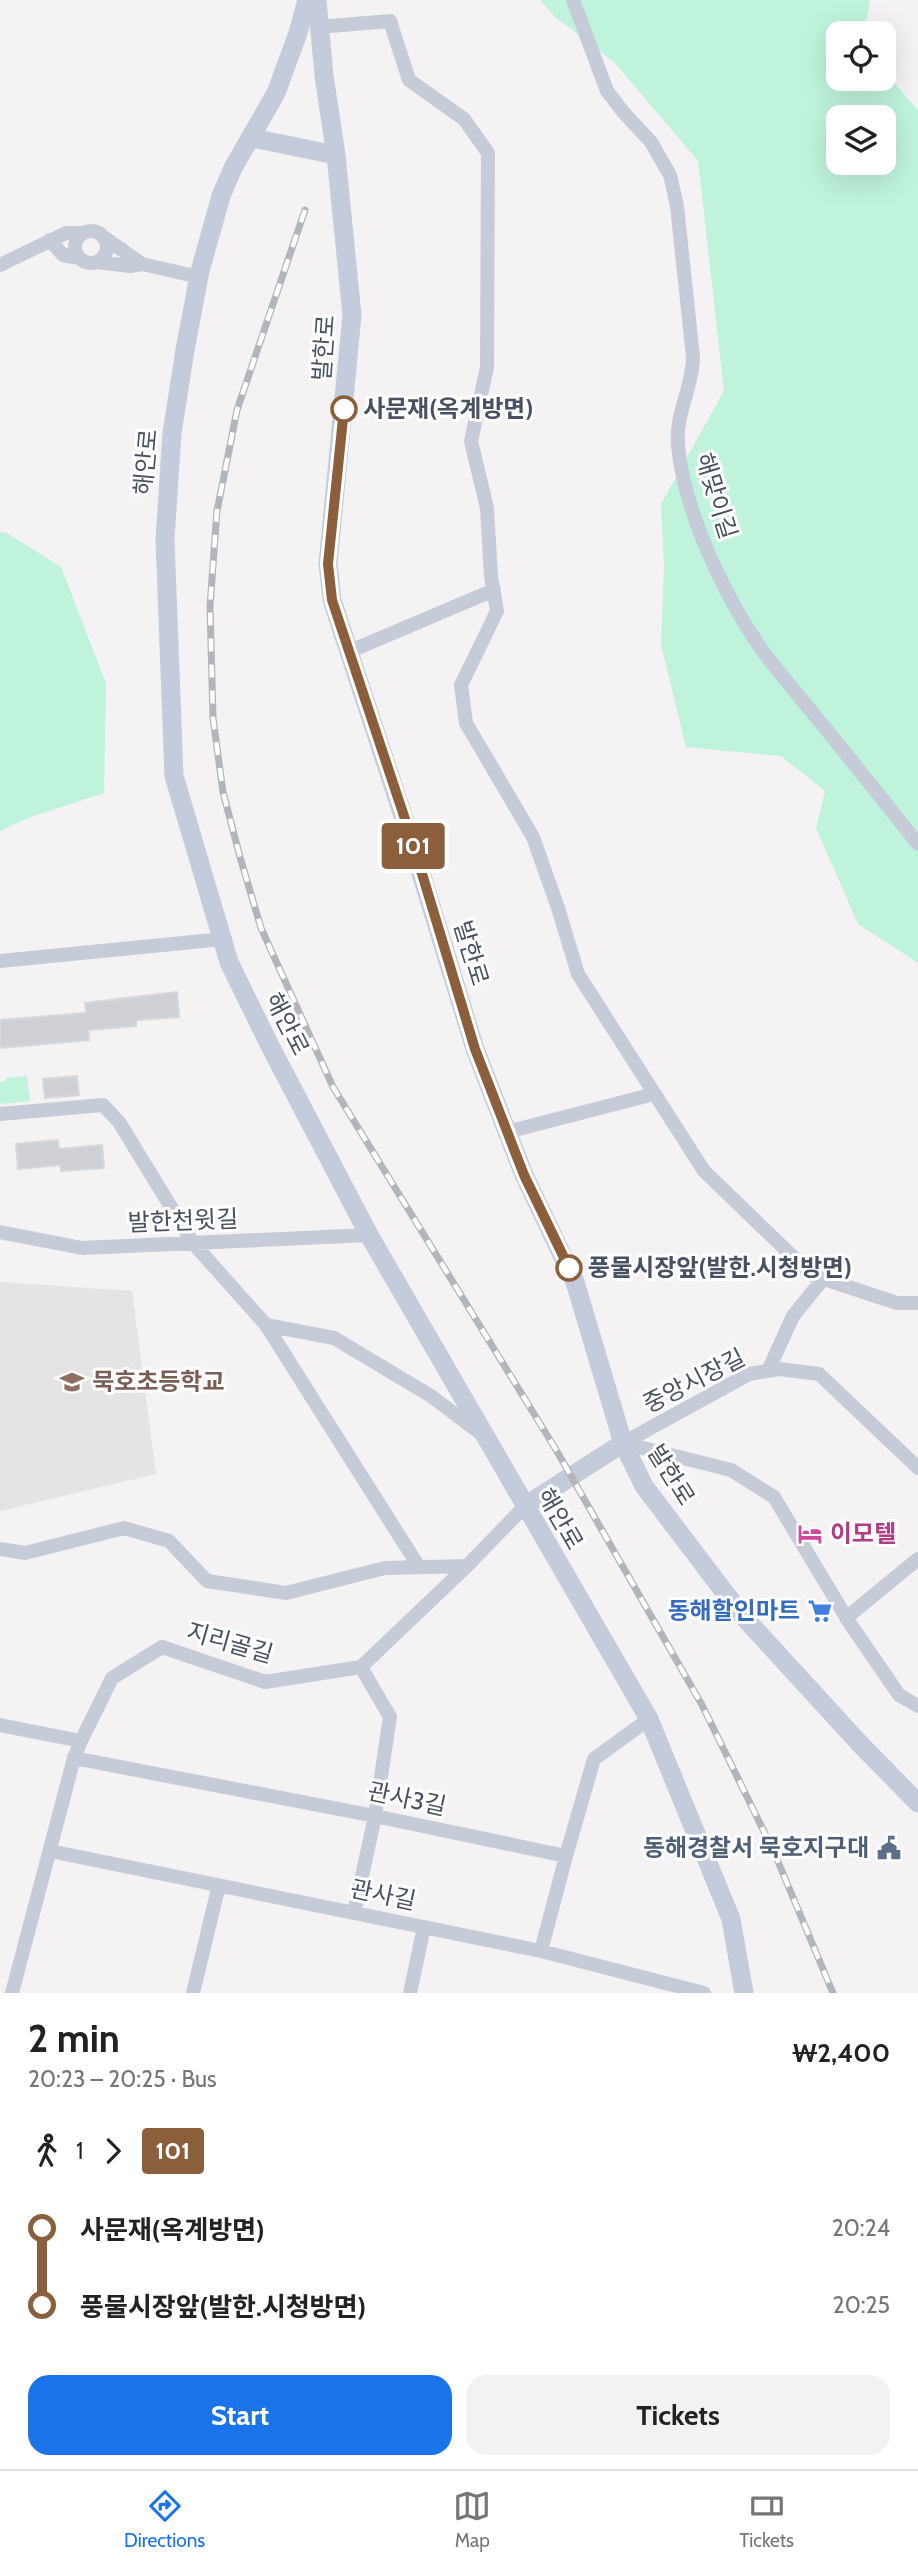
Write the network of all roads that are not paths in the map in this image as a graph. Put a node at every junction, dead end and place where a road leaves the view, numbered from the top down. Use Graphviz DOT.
graph roads {
  1 [pos="307,0"];
  2 [pos="317,0"];
  3 [pos="573,0"];
  4 [pos="319,26"];
  5 [pos="252,138"];
  6 [pos="336,155"];
  7 [pos="81,233"];
  8 [pos="105,238"];
  9 [pos="50,240"];
  10 [pos="79,258"];
  11 [pos="97,262"];
  12 [pos="142,264"];
  13 [pos="0,265"];
  14 [pos="199,277"];
  15 [pos="494,590"];
  16 [pos="348,652"];
  17 [pos="918,844"];
  18 [pos="223,939"];
  19 [pos="0,961"];
  20 [pos="654,1094"];
  21 [pos="0,1114"];
  22 [pos="508,1132"];
  23 [pos="0,1231"];
  24 [pos="369,1235"];
  25 [pos="193,1243"];
  26 [pos="824,1279"];
  27 [pos="918,1303"];
  28 [pos="266,1325"];
  29 [pos="768,1371"];
  30 [pos="484,1436"];
  31 [pos="623,1443"];
  32 [pos="918,1468"];
  33 [pos="525,1506"];
  34 [pos="0,1549"];
  35 [pos="918,1559"];
  36 [pos="467,1566"];
  37 [pos="419,1567"];
  38 [pos="846,1618"];
  39 [pos="361,1667"];
  40 [pos="918,1706"];
  41 [pos="649,1719"];
  42 [pos="0,1725"];
  43 [pos="80,1741"];
  44 [pos="74,1758"];
  45 [pos="918,1803"];
  46 [pos="375,1816"];
  47 [pos="50,1851"];
  48 [pos="566,1856"];
  49 [pos="219,1885"];
  50 [pos="354,1913"];
  51 [pos="424,1927"];
  52 [pos="541,1951"];
  53 [pos="12,1993"];
  54 [pos="193,1993"];
  55 [pos="410,1993"];
  56 [pos="704,1993"];
  57 [pos="744,1993"];
  1 -- 5 [label="street, 해안로"];
  2 -- 4 [label="street, 발한로"];
  3 -- 17 [label="street, 해맞이길"];
  4 -- 6 [label="street, 발한로"];
  4 -- 15 [label="street"];
  5 -- 6 [label="street"];
  5 -- 14 [label="street, 해안로"];
  6 -- 16 [label="street, 발한로"];
  7 -- 8 [label="street"];
  7 -- 9 [label="street"];
  7 -- 10 [label="street"];
  8 -- 11 [label="street"];
  8 -- 12 [label="street"];
  9 -- 10 [label="street"];
  9 -- 13 [label="street"];
  10 -- 11 [label="street"];
  11 -- 12 [label="street"];
  12 -- 14 [label="street"];
  14 -- 18 [label="street, 해안로"];
  15 -- 16 [label="street"];
  15 -- 20 [label="street"];
  16 -- 22 [label="street, 발한로"];
  18 -- 19 [label="street"];
  18 -- 24 [label="street, 해안로"];
  20 -- 22 [label="street"];
  20 -- 26 [label="street"];
  21 -- 25 [label="street"];
  22 -- 31 [label="street, 발한로"];
  23 -- 25 [label="street, 발한천윗길"];
  24 -- 25 [label="street, 발한천윗길"];
  24 -- 30 [label="street, 해안로"];
  25 -- 28 [label="street"];
  26 -- 27 [label="street"];
  26 -- 29 [label="street"];
  28 -- 30 [label="street"];
  28 -- 37 [label="street"];
  29 -- 31 [label="street, 중앙시장길"];
  29 -- 32 [label="street, 중앙시장길"];
  30 -- 33 [label="street, 해안로"];
  31 -- 33 [label="street"];
  31 -- 38 [label="street"];
  31 -- 45 [label="street, 발한로"];
  33 -- 36 [label="street"];
  33 -- 41 [label="street, 해안로"];
  34 -- 37 [label="street"];
  35 -- 38 [label="street"];
  36 -- 37 [label="street"];
  36 -- 39 [label="street"];
  38 -- 40 [label="street"];
  39 -- 43 [label="street, 지리골길"];
  39 -- 46 [label="street"];
  41 -- 48 [label="street"];
  41 -- 57 [label="street, 해안로"];
  42 -- 43 [label="street"];
  43 -- 44 [label="street, 지리골길"];
  44 -- 46 [label="street, 관사3길"];
  44 -- 47 [label="street, 지리골길"];
  46 -- 48 [label="street, 관사3길"];
  46 -- 50 [label="street"];
  47 -- 49 [label="street, 관사길"];
  47 -- 53 [label="street, 지리골길"];
  48 -- 52 [label="street"];
  49 -- 50 [label="street, 관사길"];
  49 -- 54 [label="street"];
  50 -- 51 [label="street, 관사길"];
  51 -- 52 [label="street, 관사길"];
  51 -- 55 [label="street"];
  52 -- 56 [label="street, 관사길"];
}
